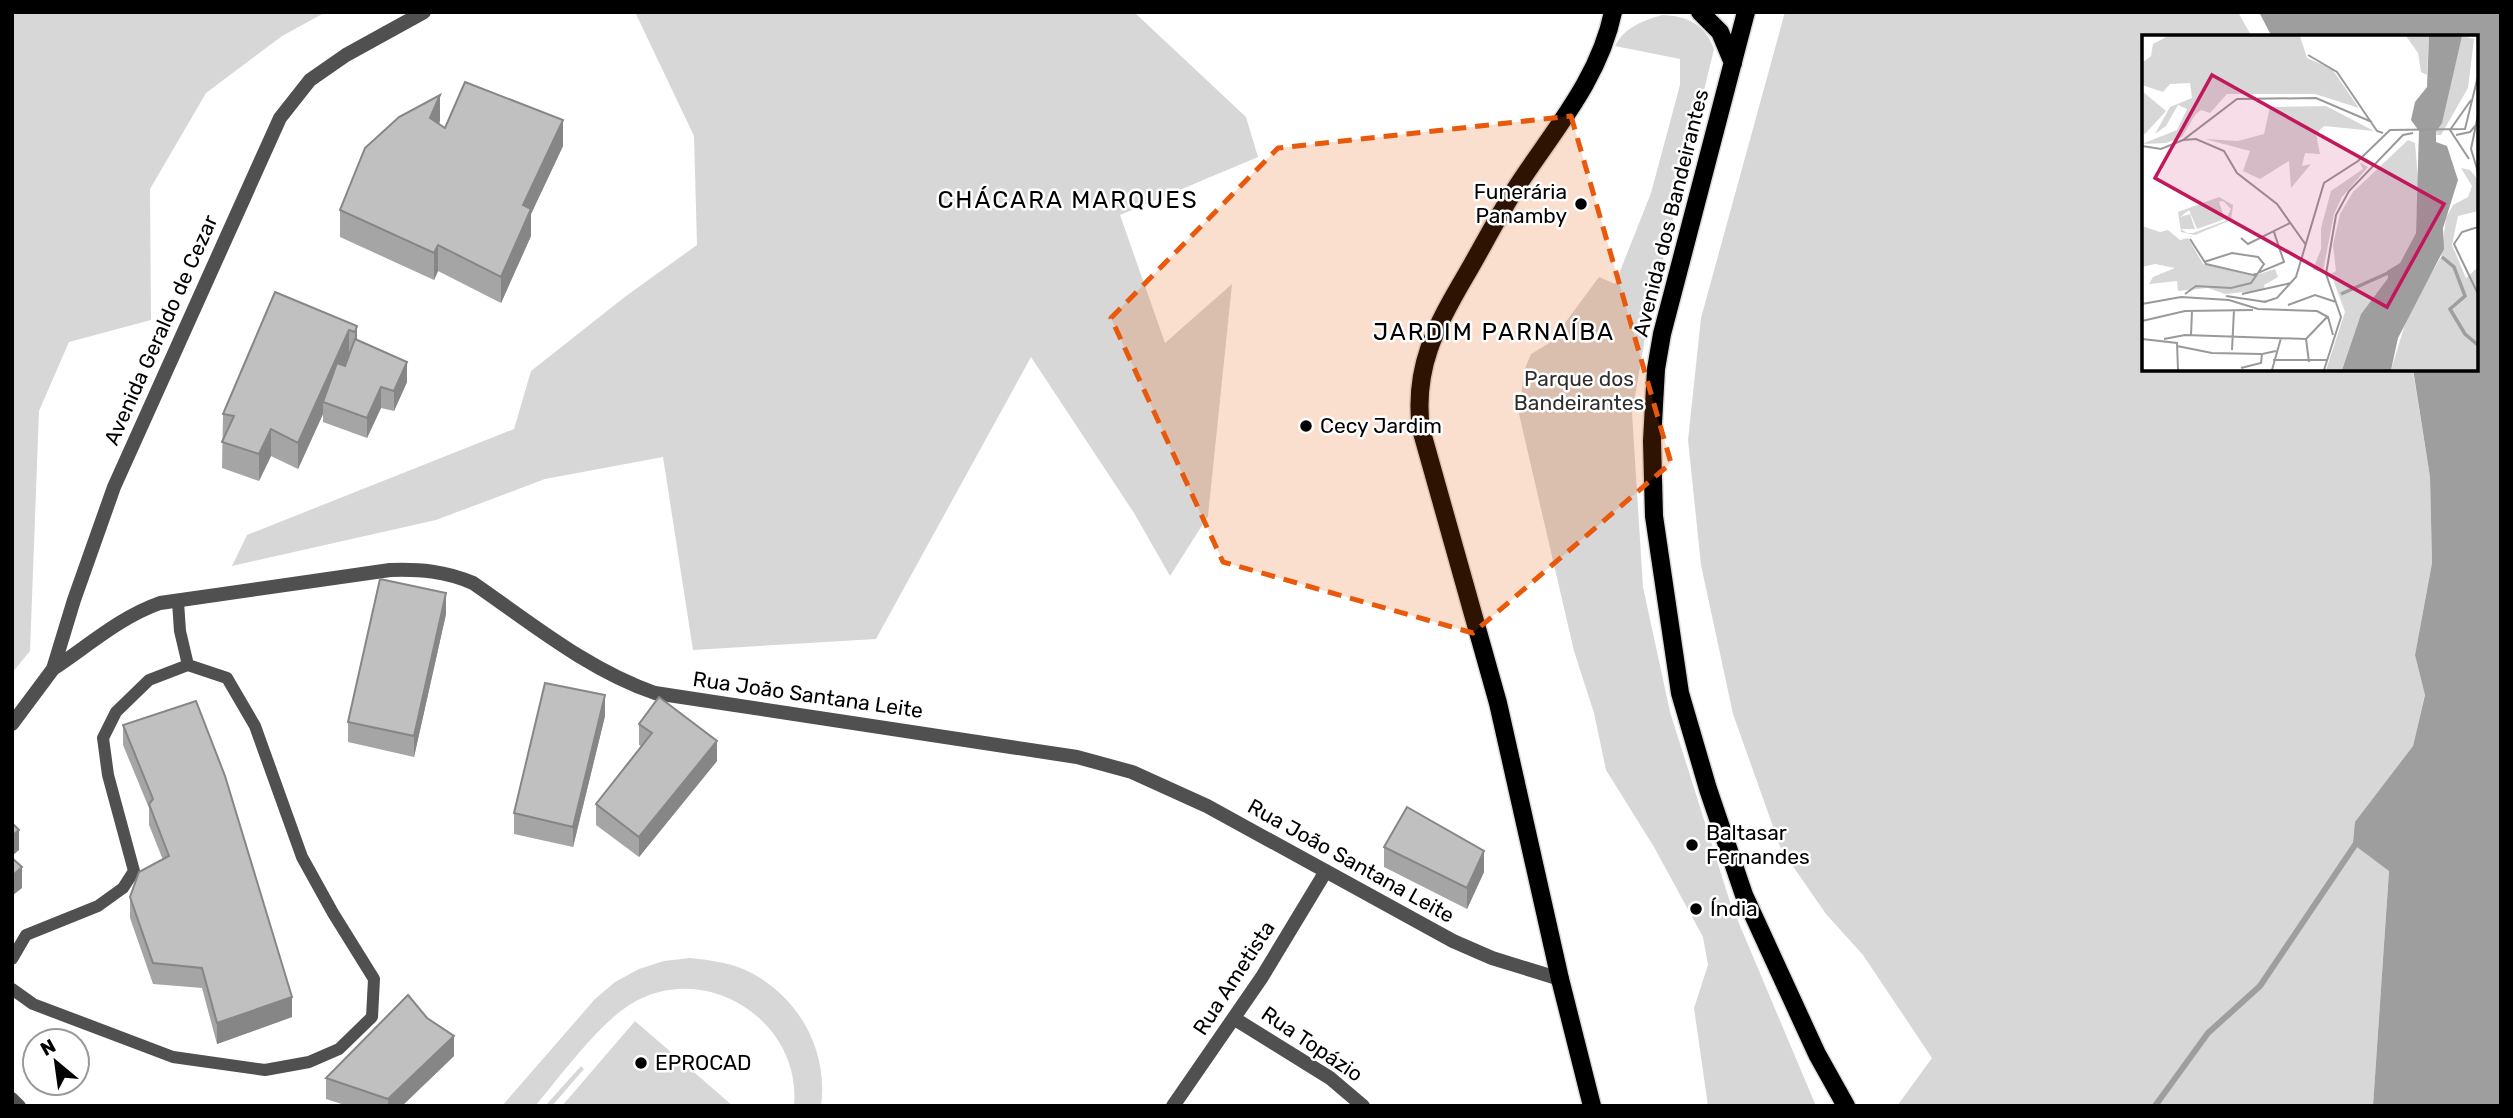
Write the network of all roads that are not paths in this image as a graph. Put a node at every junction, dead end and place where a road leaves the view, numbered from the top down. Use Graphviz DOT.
graph roads {
  1 [pos="424,12"];
  2 [pos="1630,12"];
  3 [pos="1700,12"];
  4 [pos="1746,12"];
  5 [pos="1612,17"];
  6 [pos="1732,63"];
  7 [pos="178,602"];
  8 [pos="188,665"];
  9 [pos="53,669"];
  10 [pos="12,724"];
  11 [pos="1326,871"];
  12 [pos="12,959"];
  13 [pos="1560,979"];
  14 [pos="12,989"];
  15 [pos="1235,1018"];
  16 [pos="12,1098"];
  17 [pos="20,1106"];
  18 [pos="1173,1106"];
  19 [pos="1363,1106"];
  20 [pos="1591,1106"];
  21 [pos="1846,1106"];
  1 -- 9 [label="street, Avenida Geraldo de Cezar"];
  2 -- 5 [label="main road"];
  3 -- 6 [label="main road"];
  4 -- 6 [label="main road, Avenida dos Bandeirantes"];
  5 -- 13 [label="main road"];
  6 -- 21 [label="main road, Avenida dos Bandeirantes"];
  7 -- 8 [label="lane"];
  7 -- 9 [label="street, Rua João Santana Leite"];
  7 -- 11 [label="street, Rua João Santana Leite"];
  8 -- 12 [label="lane"];
  8 -- 14 [label="lane"];
  9 -- 10 [label="street, Avenida Geraldo de Cezar"];
  11 -- 13 [label="street, Rua João Santana Leite"];
  11 -- 15 [label="street, Rua Ametista"];
  13 -- 20 [label="main road"];
  15 -- 18 [label="street, Rua Ametista"];
  15 -- 19 [label="street, Rua Topázio"];
  16 -- 17 [label="lane"];
}
